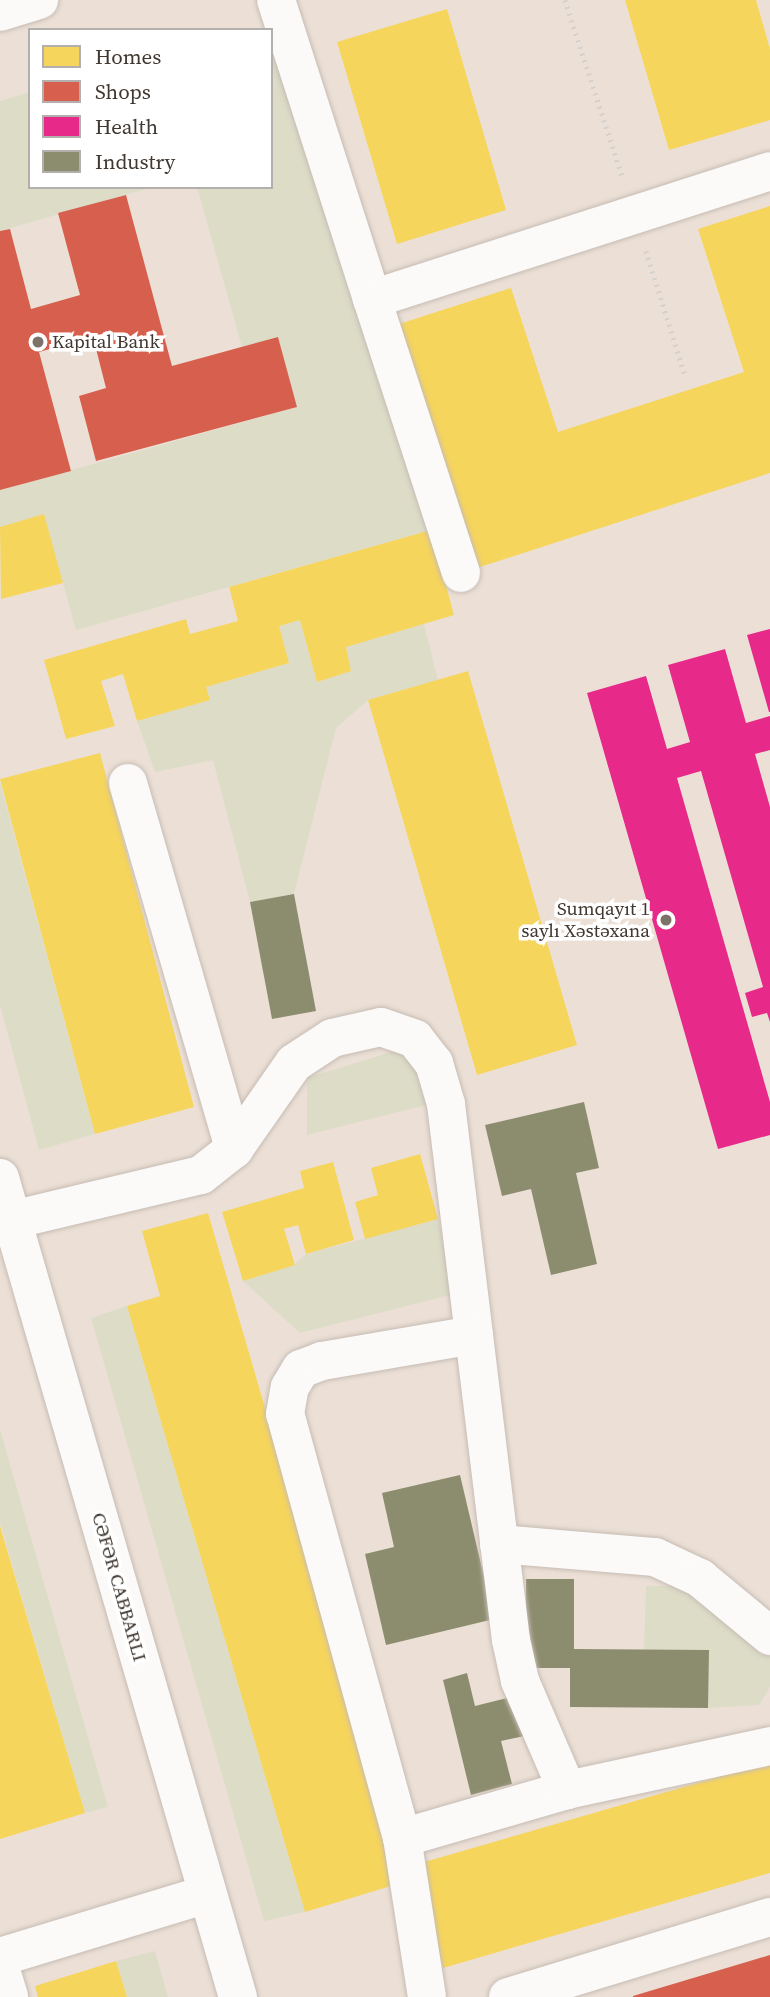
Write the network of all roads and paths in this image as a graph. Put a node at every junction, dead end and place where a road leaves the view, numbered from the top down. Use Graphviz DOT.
graph roads {
  1 [pos="39,0"];
  2 [pos="276,0"];
  3 [pos="0,12"];
  4 [pos="770,171"];
  5 [pos="372,299"];
  6 [pos="461,573"];
  7 [pos="128,783"];
  8 [pos="234,1149"];
  9 [pos="0,1178"];
  10 [pos="11,1241"];
  11 [pos="474,1335"];
  12 [pos="499,1544"];
  13 [pos="770,1636"];
  14 [pos="770,1746"];
  15 [pos="567,1790"];
  16 [pos="402,1838"];
  17 [pos="208,1894"];
  18 [pos="770,1917"];
  19 [pos="0,1957"];
  20 [pos="0,1967"];
  21 [pos="9,1997"];
  22 [pos="238,1997"];
  23 [pos="427,1997"];
  24 [pos="508,1997"];
  1 -- 3 [label="street"];
  2 -- 5 [label="street"];
  4 -- 5 [label="street"];
  5 -- 6 [label="street"];
  7 -- 8 [label="street"];
  8 -- 10 [label="street"];
  8 -- 11 [label="street"];
  9 -- 10 [label="street"];
  10 -- 17 [label="street"];
  11 -- 12 [label="street"];
  11 -- 16 [label="street"];
  12 -- 13 [label="street"];
  12 -- 15 [label="street"];
  14 -- 15 [label="street"];
  15 -- 16 [label="street"];
  16 -- 23 [label="street"];
  17 -- 19 [label="street"];
  17 -- 22 [label="street"];
  18 -- 24 [label="street"];
  20 -- 21 [label="street"];
}
